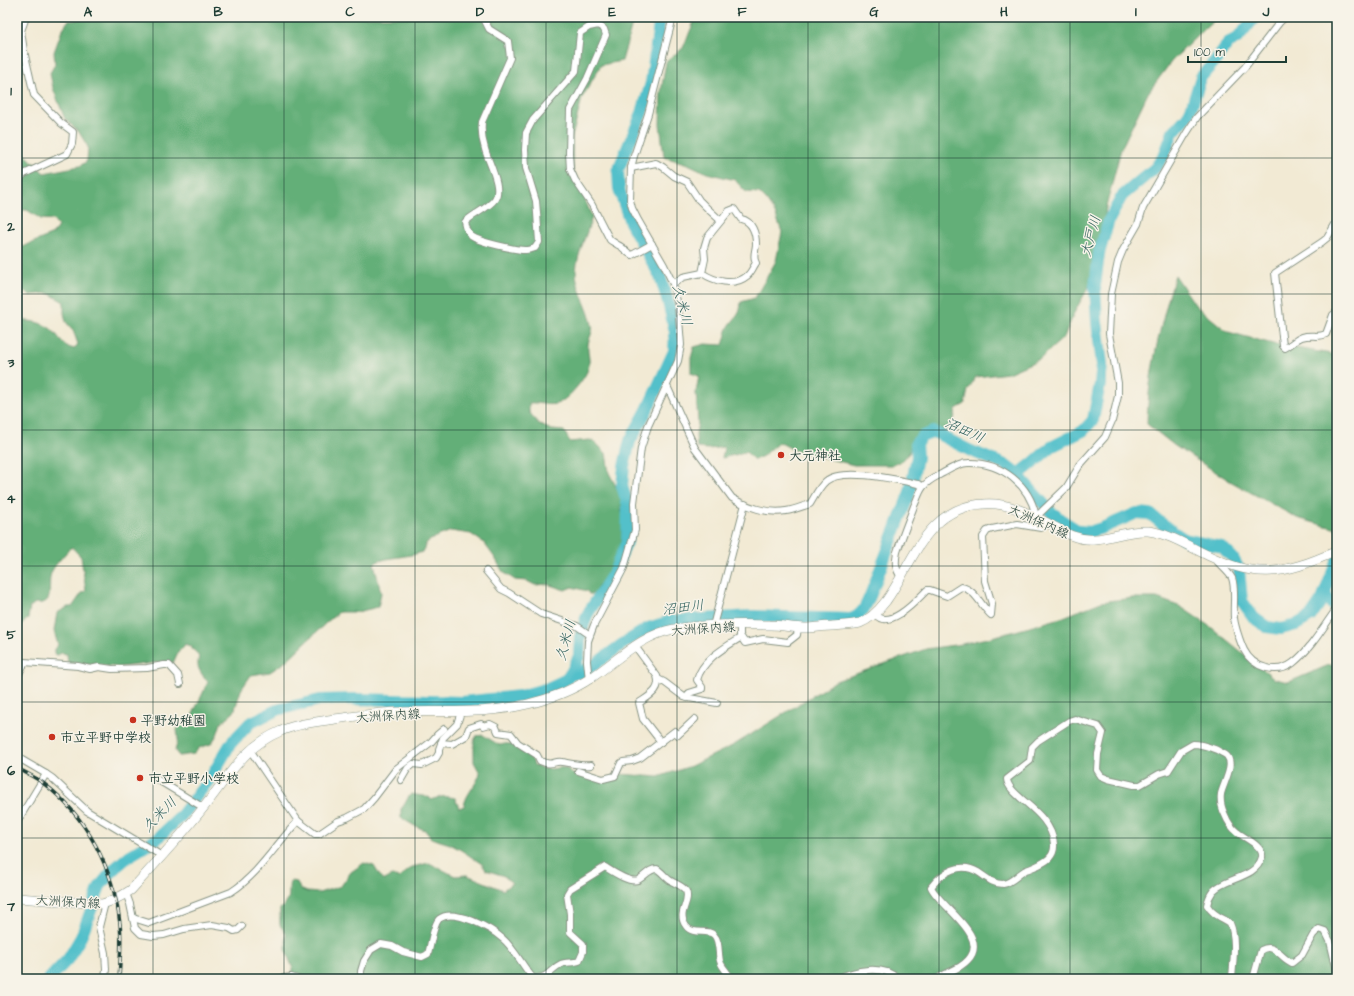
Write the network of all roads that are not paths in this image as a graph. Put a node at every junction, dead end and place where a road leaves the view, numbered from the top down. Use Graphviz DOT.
graph roads {
  1 [pos="26,17"];
  2 [pos="483,17"];
  3 [pos="673,17"];
  4 [pos="1285,17"];
  5 [pos="631,168"];
  6 [pos="17,182"];
  7 [pos="720,220"];
  8 [pos="1337,221"];
  9 [pos="651,245"];
  10 [pos="702,273"];
  11 [pos="672,284"];
  12 [pos="1337,312"];
  13 [pos="667,386"];
  14 [pos="921,485"];
  15 [pos="745,504"];
  16 [pos="1036,517"];
  17 [pos="1048,523"];
  18 [pos="1337,551"];
  19 [pos="1214,559"];
  20 [pos="486,571"];
  21 [pos="901,577"];
  22 [pos="1337,608"];
  23 [pos="875,614"];
  24 [pos="714,624"];
  25 [pos="740,625"];
  26 [pos="798,627"];
  27 [pos="590,635"];
  28 [pos="741,637"];
  29 [pos="635,646"];
  30 [pos="17,677"];
  31 [pos="588,678"];
  32 [pos="658,679"];
  33 [pos="180,684"];
  34 [pos="687,698"];
  35 [pos="716,703"];
  36 [pos="461,712"];
  37 [pos="694,719"];
  38 [pos="444,729"];
  39 [pos="660,742"];
  40 [pos="441,743"];
  41 [pos="250,750"];
  42 [pos="17,758"];
  43 [pos="591,765"];
  44 [pos="578,771"];
  45 [pos="46,774"];
  46 [pos="158,780"];
  47 [pos="401,780"];
  48 [pos="202,807"];
  49 [pos="298,820"];
  50 [pos="17,822"];
  51 [pos="159,854"];
  52 [pos="126,894"];
  53 [pos="17,898"];
  54 [pos="104,903"];
  55 [pos="133,918"];
  56 [pos="242,926"];
  57 [pos="1337,971"];
  58 [pos="104,979"];
  59 [pos="277,979"];
  60 [pos="298,979"];
  61 [pos="361,979"];
  62 [pos="731,979"];
  63 [pos="837,979"];
  64 [pos="898,979"];
  65 [pos="937,979"];
  66 [pos="1232,979"];
  67 [pos="1252,979"];
  1 -- 6 [label="street"];
  2 -- 9 [label="street"];
  3 -- 5 [label="street"];
  4 -- 16 [label="street"];
  5 -- 7 [label="street"];
  5 -- 9 [label="street"];
  7 -- 10 [label="street"];
  7 -- 10 [label="street"];
  8 -- 12 [label="street"];
  9 -- 11 [label="street"];
  10 -- 11 [label="street"];
  11 -- 13 [label="street"];
  13 -- 15 [label="street"];
  13 -- 27 [label="street"];
  14 -- 15 [label="street"];
  14 -- 16 [label="street"];
  14 -- 21 [label="street"];
  15 -- 24 [label="street"];
  16 -- 17 [label="main road, 大洲保内線"];
  16 -- 21 [label="main road, 大洲保内線"];
  17 -- 19 [label="main road, 大洲保内線"];
  17 -- 23 [label="street"];
  18 -- 19 [label="main road, 大洲保内線"];
  19 -- 22 [label="street"];
  20 -- 27 [label="street"];
  21 -- 23 [label="main road, 大洲保内線"];
  23 -- 26 [label="main road, 大洲保内線"];
  24 -- 25 [label="main road, 大洲保内線"];
  24 -- 29 [label="main road, 大洲保内線"];
  25 -- 26 [label="main road, 大洲保内線"];
  25 -- 28 [label="street"];
  26 -- 28 [label="street"];
  27 -- 31 [label="street"];
  28 -- 34 [label="street"];
  29 -- 31 [label="main road, 大洲保内線"];
  29 -- 32 [label="street"];
  30 -- 33 [label="street"];
  31 -- 36 [label="main road, 大洲保内線"];
  32 -- 34 [label="street"];
  32 -- 39 [label="street"];
  34 -- 35 [label="street"];
  36 -- 40 [label="street"];
  36 -- 41 [label="main road, 大洲保内線"];
  37 -- 39 [label="street"];
  38 -- 49 [label="street"];
  39 -- 44 [label="street"];
  40 -- 43 [label="street"];
  40 -- 47 [label="street"];
  41 -- 48 [label="main road, 大洲保内線"];
  41 -- 49 [label="street"];
  42 -- 45 [label="street"];
  45 -- 50 [label="street"];
  45 -- 51 [label="street"];
  46 -- 48 [label="street"];
  48 -- 51 [label="main road, 大洲保内線"];
  49 -- 55 [label="street"];
  51 -- 52 [label="main road, 大洲保内線"];
  52 -- 54 [label="main road, 大洲保内線"];
  52 -- 55 [label="street"];
  53 -- 54 [label="main road, 大洲保内線"];
  54 -- 58 [label="street"];
  55 -- 56 [label="street"];
  57 -- 67 [label="street"];
  59 -- 60 [label="street"];
  61 -- 62 [label="street"];
  63 -- 64 [label="street"];
  65 -- 66 [label="street"];
}
